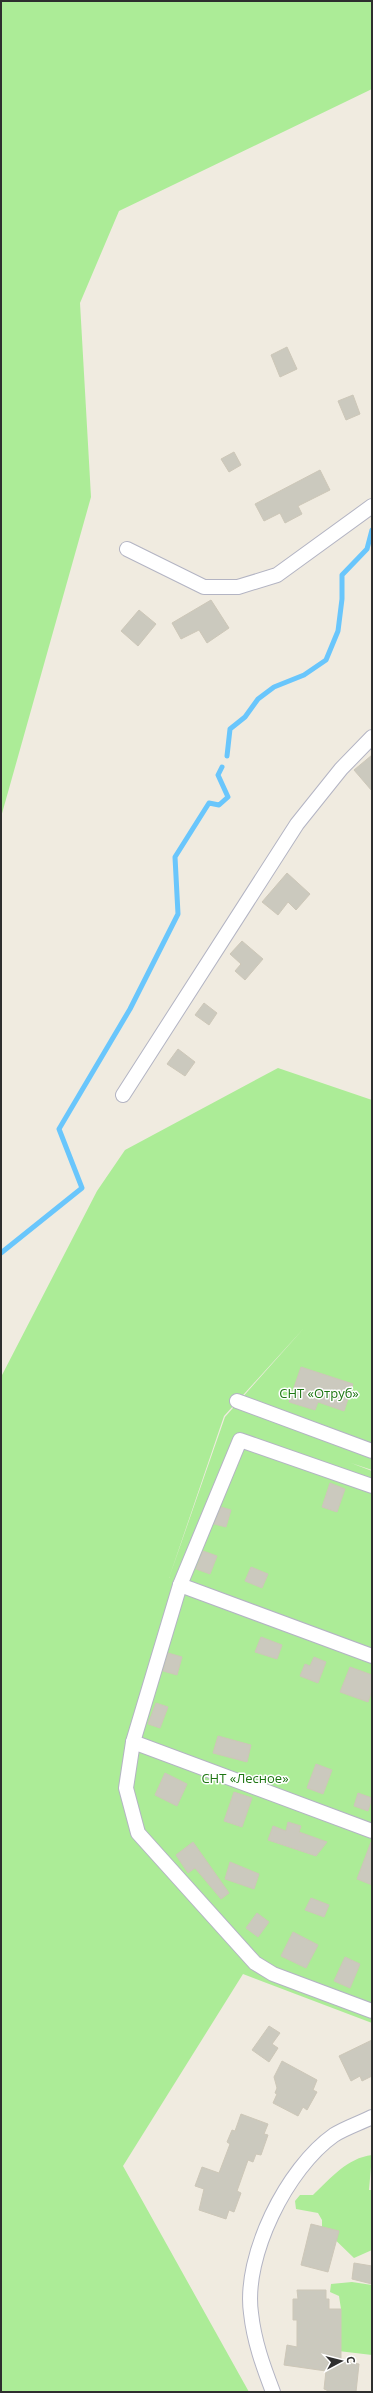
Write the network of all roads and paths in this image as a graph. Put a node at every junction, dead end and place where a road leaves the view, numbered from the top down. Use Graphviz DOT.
graph roads {
  1 [pos="371,509"];
  2 [pos="127,549"];
  3 [pos="372,737"];
  4 [pos="123,1095"];
  5 [pos="237,1401"];
  6 [pos="372,1452"];
  7 [pos="372,1486"];
  8 [pos="180,1585"];
  9 [pos="372,1656"];
  10 [pos="133,1742"];
  11 [pos="372,1831"];
  12 [pos="372,2011"];
  13 [pos="372,2117"];
  14 [pos="273,2392"];
  1 -- 2 [label="street"];
  3 -- 4 [label="street"];
  5 -- 6 [label="street"];
  7 -- 8 [label="street"];
  8 -- 9 [label="street"];
  8 -- 10 [label="street"];
  10 -- 11 [label="street"];
  10 -- 12 [label="street"];
  13 -- 14 [label="street"];
}
